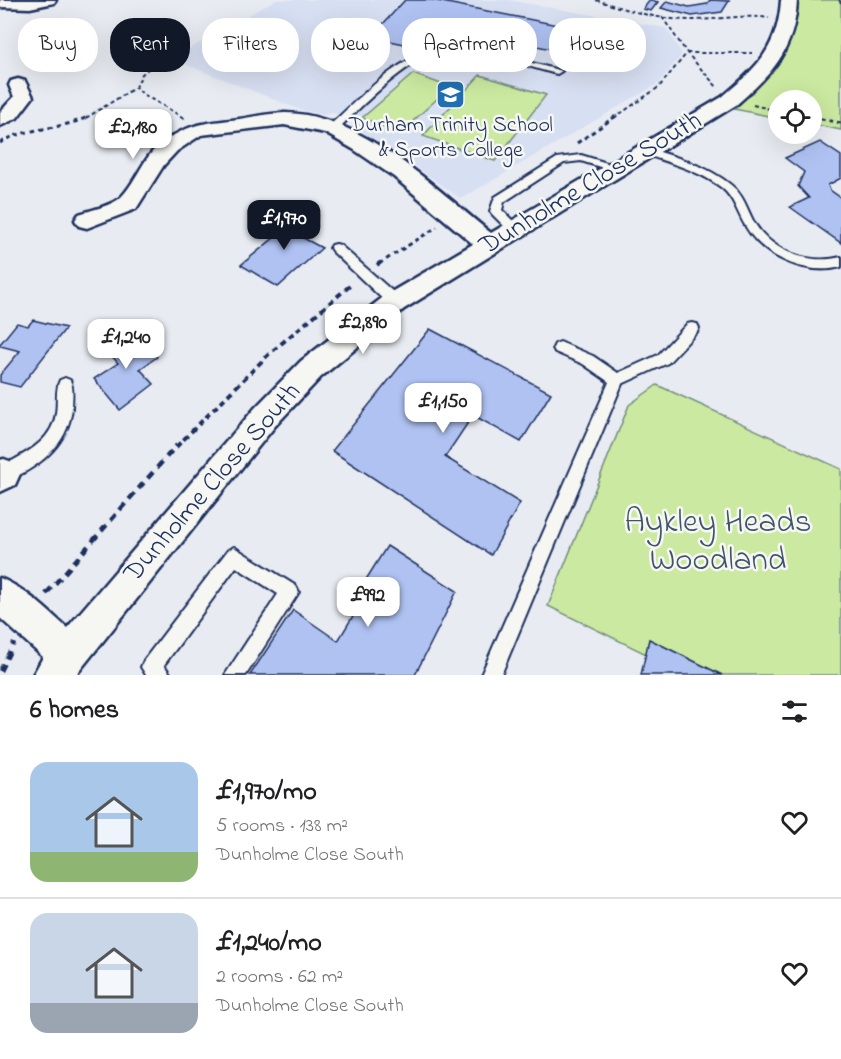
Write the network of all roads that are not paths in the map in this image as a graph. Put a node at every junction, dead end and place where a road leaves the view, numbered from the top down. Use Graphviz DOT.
graph roads {
  1 [pos="48,0"];
  2 [pos="789,0"];
  3 [pos="0,2"];
  4 [pos="549,69"];
  5 [pos="44,94"];
  6 [pos="0,120"];
  7 [pos="332,129"];
  8 [pos="646,151"];
  9 [pos="87,220"];
  10 [pos="490,245"];
  11 [pos="336,248"];
  12 [pos="841,262"];
  13 [pos="395,303"];
  14 [pos="692,328"];
  15 [pos="560,348"];
  16 [pos="617,380"];
  17 [pos="65,384"];
  18 [pos="2,476"];
  19 [pos="14,606"];
  20 [pos="60,665"];
  21 [pos="161,675"];
  22 [pos="235,675"];
  23 [pos="491,675"];
  1 -- 3 [label="street"];
  2 -- 8 [label="street, Dunholme Close South"];
  4 -- 7 [label="lane"];
  5 -- 6 [label="street"];
  7 -- 9 [label="street"];
  7 -- 10 [label="street"];
  8 -- 10 [label="street, Dunholme Close South"];
  8 -- 12 [label="lane"];
  10 -- 13 [label="street, Dunholme Close South"];
  11 -- 13 [label="lane"];
  13 -- 20 [label="street, Dunholme Close South"];
  14 -- 16 [label="lane"];
  15 -- 16 [label="lane"];
  16 -- 23 [label="lane"];
  17 -- 18 [label="lane"];
  19 -- 20 [label="street"];
  21 -- 22 [label="lane"];
}
